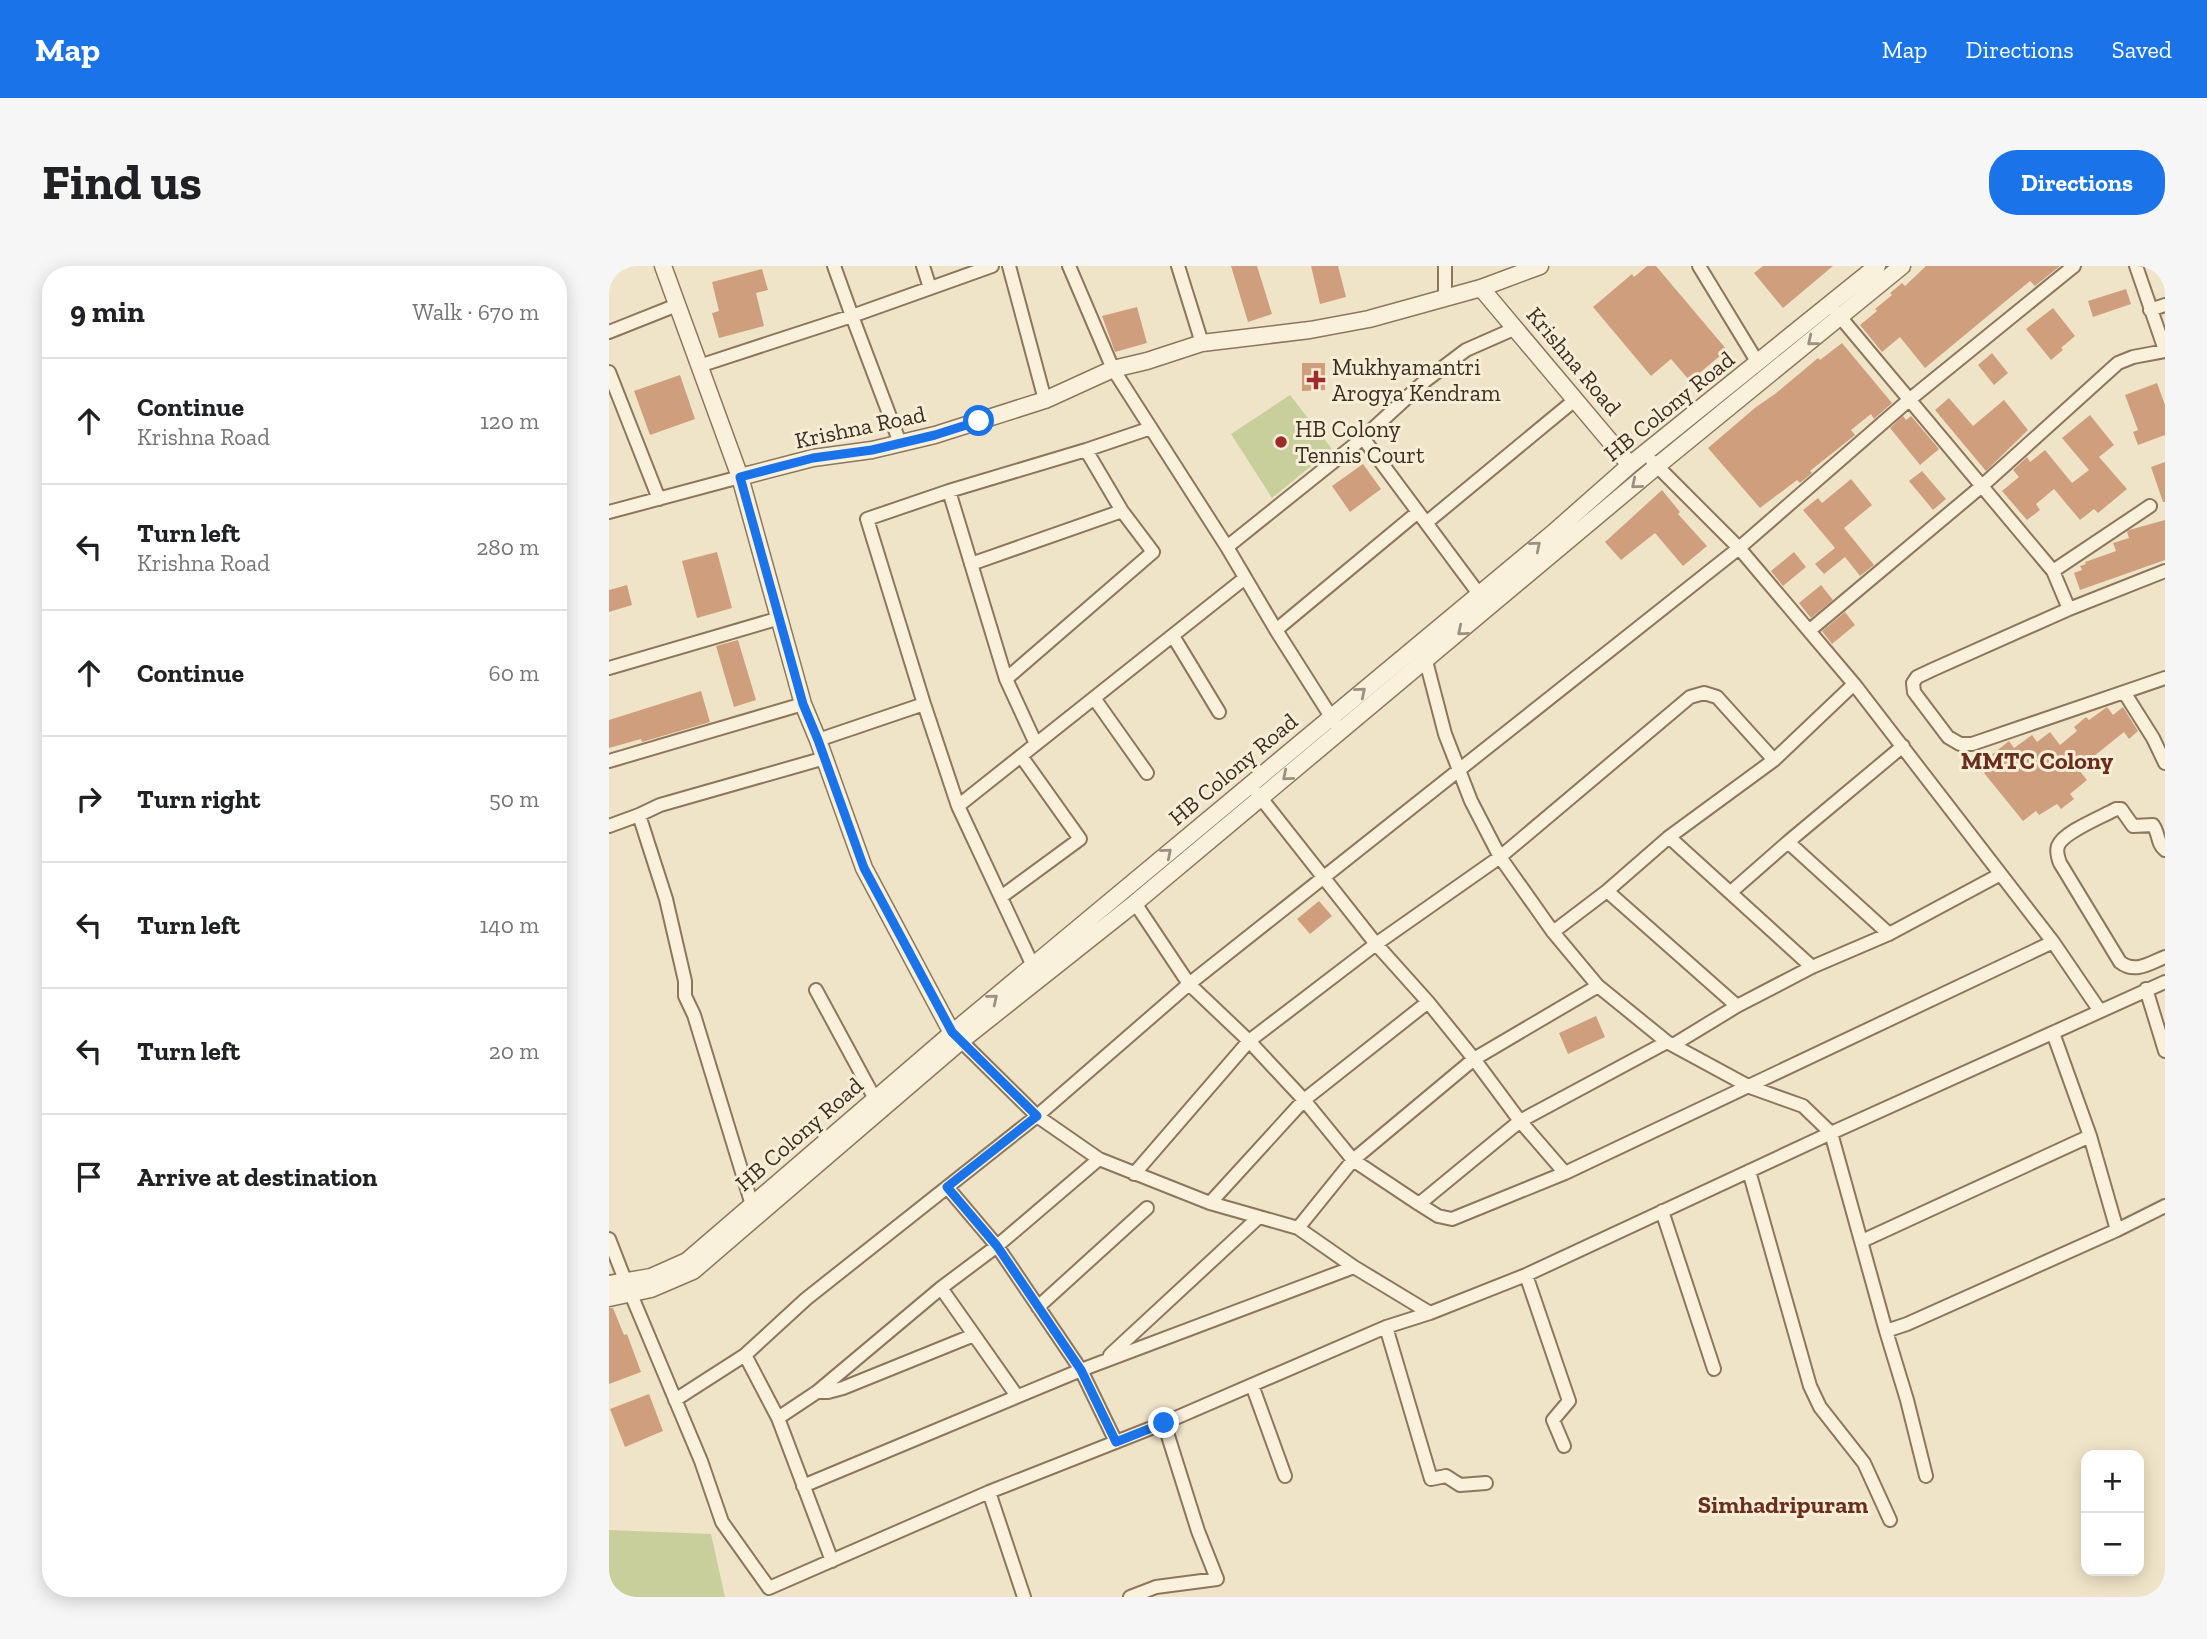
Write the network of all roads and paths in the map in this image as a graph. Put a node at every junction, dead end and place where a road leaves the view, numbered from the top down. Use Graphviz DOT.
graph roads {
  1 [pos="663,266"];
  2 [pos="834,266"];
  3 [pos="923,266"];
  4 [pos="992,266"];
  5 [pos="1009,266"];
  6 [pos="1069,266"];
  7 [pos="1178,266"];
  8 [pos="1445,266"];
  9 [pos="1540,266"];
  10 [pos="1699,266"];
  11 [pos="1877,266"];
  12 [pos="1902,266"];
  13 [pos="2074,266"];
  14 [pos="2136,266"];
  15 [pos="930,288"];
  16 [pos="1481,288"];
  17 [pos="1445,298"];
  18 [pos="677,305"];
  19 [pos="2165,305"];
  20 [pos="2150,310"];
  21 [pos="1835,311"];
  22 [pos="852,316"];
  23 [pos="1517,328"];
  24 [pos="609,332"];
  25 [pos="1202,343"];
  26 [pos="2165,350"];
  27 [pos="1758,363"];
  28 [pos="699,366"];
  29 [pos="1113,369"];
  30 [pos="609,372"];
  31 [pos="1576,399"];
  32 [pos="1045,400"];
  33 [pos="1909,400"];
  34 [pos="1151,428"];
  35 [pos="1363,438"];
  36 [pos="900,443"];
  37 [pos="1086,450"];
  38 [pos="1645,453"];
  39 [pos="1630,465"];
  40 [pos="1657,466"];
  41 [pos="740,477"];
  42 [pos="1983,485"];
  43 [pos="949,491"];
  44 [pos="659,499"];
  45 [pos="2150,506"];
  46 [pos="1122,510"];
  47 [pos="609,512"];
  48 [pos="1418,512"];
  49 [pos="1426,523"];
  50 [pos="1227,547"];
  51 [pos="1739,548"];
  52 [pos="971,564"];
  53 [pos="2053,571"];
  54 [pos="2165,571"];
  55 [pos="1245,578"];
  56 [pos="1479,594"];
  57 [pos="2069,609"];
  58 [pos="780,618"];
  59 [pos="1276,630"];
  60 [pos="1810,630"];
  61 [pos="1173,636"];
  62 [pos="1426,661"];
  63 [pos="609,668"];
  64 [pos="2165,678"];
  65 [pos="1006,679"];
  66 [pos="1854,684"];
  67 [pos="2124,692"];
  68 [pos="1094,698"];
  69 [pos="803,704"];
  70 [pos="924,704"];
  71 [pos="1219,712"];
  72 [pos="1331,717"];
  73 [pos="1341,731"];
  74 [pos="818,740"];
  75 [pos="1036,744"];
  76 [pos="1903,746"];
  77 [pos="1021,756"];
  78 [pos="825,758"];
  79 [pos="1774,760"];
  80 [pos="609,761"];
  81 [pos="2165,763"];
  82 [pos="1458,770"];
  83 [pos="1147,773"];
  84 [pos="1249,785"];
  85 [pos="1261,797"];
  86 [pos="958,806"];
  87 [pos="639,815"];
  88 [pos="609,825"];
  89 [pos="1669,837"];
  90 [pos="1788,842"];
  91 [pos="2165,850"];
  92 [pos="1500,857"];
  93 [pos="2000,875"];
  94 [pos="1322,877"];
  95 [pos="1607,891"];
  96 [pos="1731,892"];
  97 [pos="1001,897"];
  98 [pos="1135,903"];
  99 [pos="1553,932"];
  100 [pos="1889,934"];
  101 [pos="2053,942"];
  102 [pos="1376,944"];
  103 [pos="2165,957"];
  104 [pos="1033,966"];
  105 [pos="1812,967"];
  106 [pos="2165,982"];
  107 [pos="1189,984"];
  108 [pos="1598,986"];
  109 [pos="2146,989"];
  110 [pos="816,990"];
  111 [pos="1428,1002"];
  112 [pos="1737,1006"];
  113 [pos="2100,1011"];
  114 [pos="2053,1033"];
  115 [pos="956,1037"];
  116 [pos="1249,1041"];
  117 [pos="1670,1043"];
  118 [pos="2165,1051"];
  119 [pos="1474,1059"];
  120 [pos="1750,1087"];
  121 [pos="875,1099"];
  122 [pos="1304,1100"];
  123 [pos="1037,1116"];
  124 [pos="1520,1121"];
  125 [pos="1831,1133"];
  126 [pos="2090,1136"];
  127 [pos="1099,1159"];
  128 [pos="1353,1160"];
  129 [pos="1749,1171"];
  130 [pos="1565,1173"];
  131 [pos="1134,1174"];
  132 [pos="947,1187"];
  133 [pos="1210,1203"];
  134 [pos="752,1205"];
  135 [pos="1419,1205"];
  136 [pos="2165,1206"];
  137 [pos="1147,1208"];
  138 [pos="1662,1211"];
  139 [pos="1259,1217"];
  140 [pos="1298,1228"];
  141 [pos="2117,1230"];
  142 [pos="609,1238"];
  143 [pos="1862,1241"];
  144 [pos="997,1246"];
  145 [pos="1354,1267"];
  146 [pos="1526,1275"];
  147 [pos="621,1286"];
  148 [pos="941,1288"];
  149 [pos="609,1298"];
  150 [pos="1038,1307"];
  151 [pos="1430,1313"];
  152 [pos="1386,1327"];
  153 [pos="1886,1331"];
  154 [pos="974,1335"];
  155 [pos="745,1355"];
  156 [pos="1104,1361"];
  157 [pos="1714,1368"];
  158 [pos="1081,1370"];
  159 [pos="1252,1385"];
  160 [pos="817,1392"];
  161 [pos="1017,1396"];
  162 [pos="675,1400"];
  163 [pos="778,1418"];
  164 [pos="1164,1423"];
  165 [pos="1116,1442"];
  166 [pos="1564,1446"];
  167 [pos="1285,1476"];
  168 [pos="1926,1476"];
  169 [pos="1486,1483"];
  170 [pos="803,1486"];
  171 [pos="989,1492"];
  172 [pos="1890,1521"];
  173 [pos="832,1561"];
  174 [pos="774,1592"];
  175 [pos="1024,1597"];
  176 [pos="1130,1597"];
  1 -- 18 [label="street"];
  2 -- 22 [label="street"];
  3 -- 15 [label="street"];
  4 -- 15 [label="street"];
  5 -- 32 [label="street"];
  6 -- 29 [label="street"];
  7 -- 25 [label="street"];
  8 -- 17 [label="street"];
  9 -- 16 [label="street, Krishna Road"];
  10 -- 27 [label="street"];
  11 -- 21 [label="street, HB Colony Road"];
  12 -- 21 [label="street"];
  13 -- 33 [label="street"];
  14 -- 20 [label="street"];
  15 -- 22 [label="street"];
  16 -- 17 [label="street, Krishna Road"];
  16 -- 23 [label="street, Krishna Road"];
  17 -- 25 [label="street, Krishna Road"];
  18 -- 24 [label="street"];
  18 -- 28 [label="street"];
  19 -- 20 [label="street"];
  20 -- 26 [label="street"];
  21 -- 27 [label="street, HB Colony Road"];
  21 -- 33 [label="street"];
  21 -- 40 [label="street, one-way"];
  22 -- 28 [label="street"];
  22 -- 36 [label="street"];
  23 -- 31 [label="street, Krishna Road"];
  23 -- 35 [label="street"];
  25 -- 29 [label="street, Krishna Road"];
  26 -- 42 [label="street"];
  27 -- 38 [label="street, HB Colony Road"];
  28 -- 41 [label="street"];
  29 -- 32 [label="street, Krishna Road"];
  29 -- 34 [label="street"];
  30 -- 44 [label="street"];
  31 -- 39 [label="street, Krishna Road"];
  31 -- 49 [label="street"];
  32 -- 36 [label="street, Krishna Road"];
  33 -- 42 [label="street"];
  33 -- 51 [label="street"];
  34 -- 37 [label="street"];
  34 -- 50 [label="street"];
  35 -- 48 [label="street"];
  35 -- 50 [label="street"];
  36 -- 41 [label="street, Krishna Road"];
  37 -- 43 [label="street"];
  37 -- 46 [label="street"];
  38 -- 39 [label="street, HB Colony Road"];
  38 -- 40 [label="street"];
  56 -- 39 [label="street, HB Colony Road, one-way"];
  40 -- 51 [label="street"];
  40 -- 62 [label="street, one-way"];
  41 -- 44 [label="street"];
  41 -- 58 [label="street"];
  42 -- 53 [label="street"];
  42 -- 60 [label="street"];
  43 -- 52 [label="street"];
  43 -- 70 [label="street"];
  44 -- 47 [label="street"];
  45 -- 53 [label="street"];
  46 -- 52 [label="street"];
  46 -- 65 [label="street"];
  48 -- 49 [label="street"];
  48 -- 59 [label="street"];
  49 -- 56 [label="street"];
  50 -- 55 [label="street"];
  51 -- 60 [label="street"];
  51 -- 82 [label="street"];
  52 -- 65 [label="street"];
  53 -- 57 [label="street"];
  54 -- 57 [label="street"];
  55 -- 59 [label="street"];
  55 -- 61 [label="street"];
  72 -- 56 [label="street, HB Colony Road, one-way"];
  57 -- 67 [label="street"];
  58 -- 63 [label="street"];
  58 -- 69 [label="street"];
  59 -- 72 [label="street"];
  60 -- 66 [label="street"];
  61 -- 68 [label="street"];
  61 -- 71 [label="street"];
  62 -- 73 [label="street"];
  62 -- 82 [label="street"];
  64 -- 67 [label="street"];
  65 -- 75 [label="street"];
  66 -- 76 [label="street"];
  66 -- 79 [label="street"];
  67 -- 81 [label="street"];
  68 -- 75 [label="street"];
  68 -- 83 [label="street"];
  69 -- 74 [label="street"];
  69 -- 80 [label="street"];
  70 -- 74 [label="street"];
  70 -- 86 [label="street"];
  72 -- 73 [label="street"];
  72 -- 84 [label="street, HB Colony Road"];
  73 -- 85 [label="street, one-way"];
  74 -- 78 [label="street"];
  75 -- 77 [label="street"];
  76 -- 90 [label="street"];
  76 -- 93 [label="street"];
  77 -- 86 [label="street"];
  77 -- 97 [label="street"];
  78 -- 87 [label="street"];
  78 -- 115 [label="street"];
  79 -- 89 [label="street"];
  79 -- 92 [label="street"];
  82 -- 92 [label="street"];
  82 -- 94 [label="street"];
  84 -- 85 [label="street"];
  104 -- 84 [label="street, HB Colony Road, one-way"];
  85 -- 94 [label="street"];
  85 -- 98 [label="street"];
  86 -- 97 [label="street"];
  87 -- 88 [label="street"];
  87 -- 134 [label="street"];
  89 -- 95 [label="street"];
  89 -- 96 [label="street"];
  90 -- 96 [label="street"];
  90 -- 100 [label="street"];
  91 -- 103 [label="street"];
  92 -- 99 [label="street"];
  92 -- 102 [label="street"];
  93 -- 100 [label="street"];
  93 -- 101 [label="street"];
  94 -- 102 [label="street"];
  94 -- 107 [label="street"];
  95 -- 99 [label="street"];
  95 -- 112 [label="street"];
  96 -- 105 [label="street"];
  97 -- 104 [label="street"];
  98 -- 107 [label="street"];
  98 -- 115 [label="street"];
  99 -- 108 [label="street"];
  100 -- 105 [label="street"];
  101 -- 113 [label="street"];
  101 -- 120 [label="street"];
  102 -- 111 [label="street"];
  102 -- 116 [label="street"];
  115 -- 104 [label="street, HB Colony Road, one-way"];
  105 -- 112 [label="street"];
  106 -- 109 [label="street"];
  107 -- 116 [label="street"];
  107 -- 123 [label="street"];
  108 -- 117 [label="street"];
  108 -- 119 [label="street"];
  109 -- 113 [label="street"];
  109 -- 118 [label="street"];
  110 -- 121 [label="street"];
  111 -- 119 [label="street"];
  111 -- 122 [label="street"];
  112 -- 117 [label="street"];
  113 -- 114 [label="street"];
  114 -- 125 [label="street"];
  114 -- 126 [label="street"];
  115 -- 121 [label="street, HB Colony Road"];
  115 -- 123 [label="street"];
  115 -- 147 [label="street"];
  116 -- 122 [label="street"];
  116 -- 131 [label="street"];
  117 -- 120 [label="street"];
  117 -- 124 [label="street"];
  119 -- 124 [label="street"];
  119 -- 128 [label="street"];
  120 -- 125 [label="street"];
  120 -- 130 [label="street"];
  121 -- 134 [label="street, HB Colony Road"];
  122 -- 128 [label="street"];
  122 -- 133 [label="street"];
  123 -- 127 [label="street"];
  123 -- 132 [label="street"];
  124 -- 130 [label="street"];
  124 -- 135 [label="street"];
  125 -- 129 [label="street"];
  125 -- 143 [label="street"];
  126 -- 141 [label="street"];
  126 -- 143 [label="street"];
  127 -- 131 [label="street"];
  127 -- 144 [label="street"];
  128 -- 135 [label="street"];
  128 -- 140 [label="street"];
  129 -- 138 [label="street"];
  129 -- 172 [label="street"];
  130 -- 135 [label="street"];
  131 -- 133 [label="street"];
  132 -- 144 [label="street"];
  132 -- 155 [label="street"];
  133 -- 139 [label="street"];
  134 -- 147 [label="street, HB Colony Road"];
  136 -- 141 [label="street"];
  137 -- 150 [label="street"];
  138 -- 146 [label="street"];
  138 -- 157 [label="street"];
  139 -- 140 [label="street"];
  139 -- 156 [label="street"];
  140 -- 145 [label="street"];
  141 -- 153 [label="street"];
  142 -- 147 [label="street"];
  143 -- 153 [label="street"];
  144 -- 148 [label="street"];
  144 -- 150 [label="street"];
  145 -- 151 [label="street"];
  145 -- 156 [label="street"];
  146 -- 151 [label="street"];
  146 -- 166 [label="street"];
  147 -- 149 [label="street"];
  147 -- 162 [label="street"];
  148 -- 154 [label="street"];
  148 -- 160 [label="street"];
  150 -- 158 [label="street"];
  151 -- 152 [label="street"];
  152 -- 159 [label="street"];
  152 -- 169 [label="street"];
  153 -- 168 [label="street"];
  154 -- 160 [label="street"];
  154 -- 161 [label="street"];
  155 -- 162 [label="street"];
  155 -- 163 [label="street"];
  156 -- 158 [label="street"];
  158 -- 161 [label="street"];
  158 -- 165 [label="street"];
  159 -- 164 [label="street"];
  159 -- 167 [label="street"];
  160 -- 163 [label="street"];
  161 -- 170 [label="street"];
  162 -- 174 [label="street"];
  163 -- 170 [label="street"];
  164 -- 165 [label="street"];
  164 -- 176 [label="street"];
  165 -- 171 [label="street"];
  170 -- 173 [label="street"];
  171 -- 173 [label="street"];
  171 -- 175 [label="street"];
  173 -- 174 [label="street"];
}
